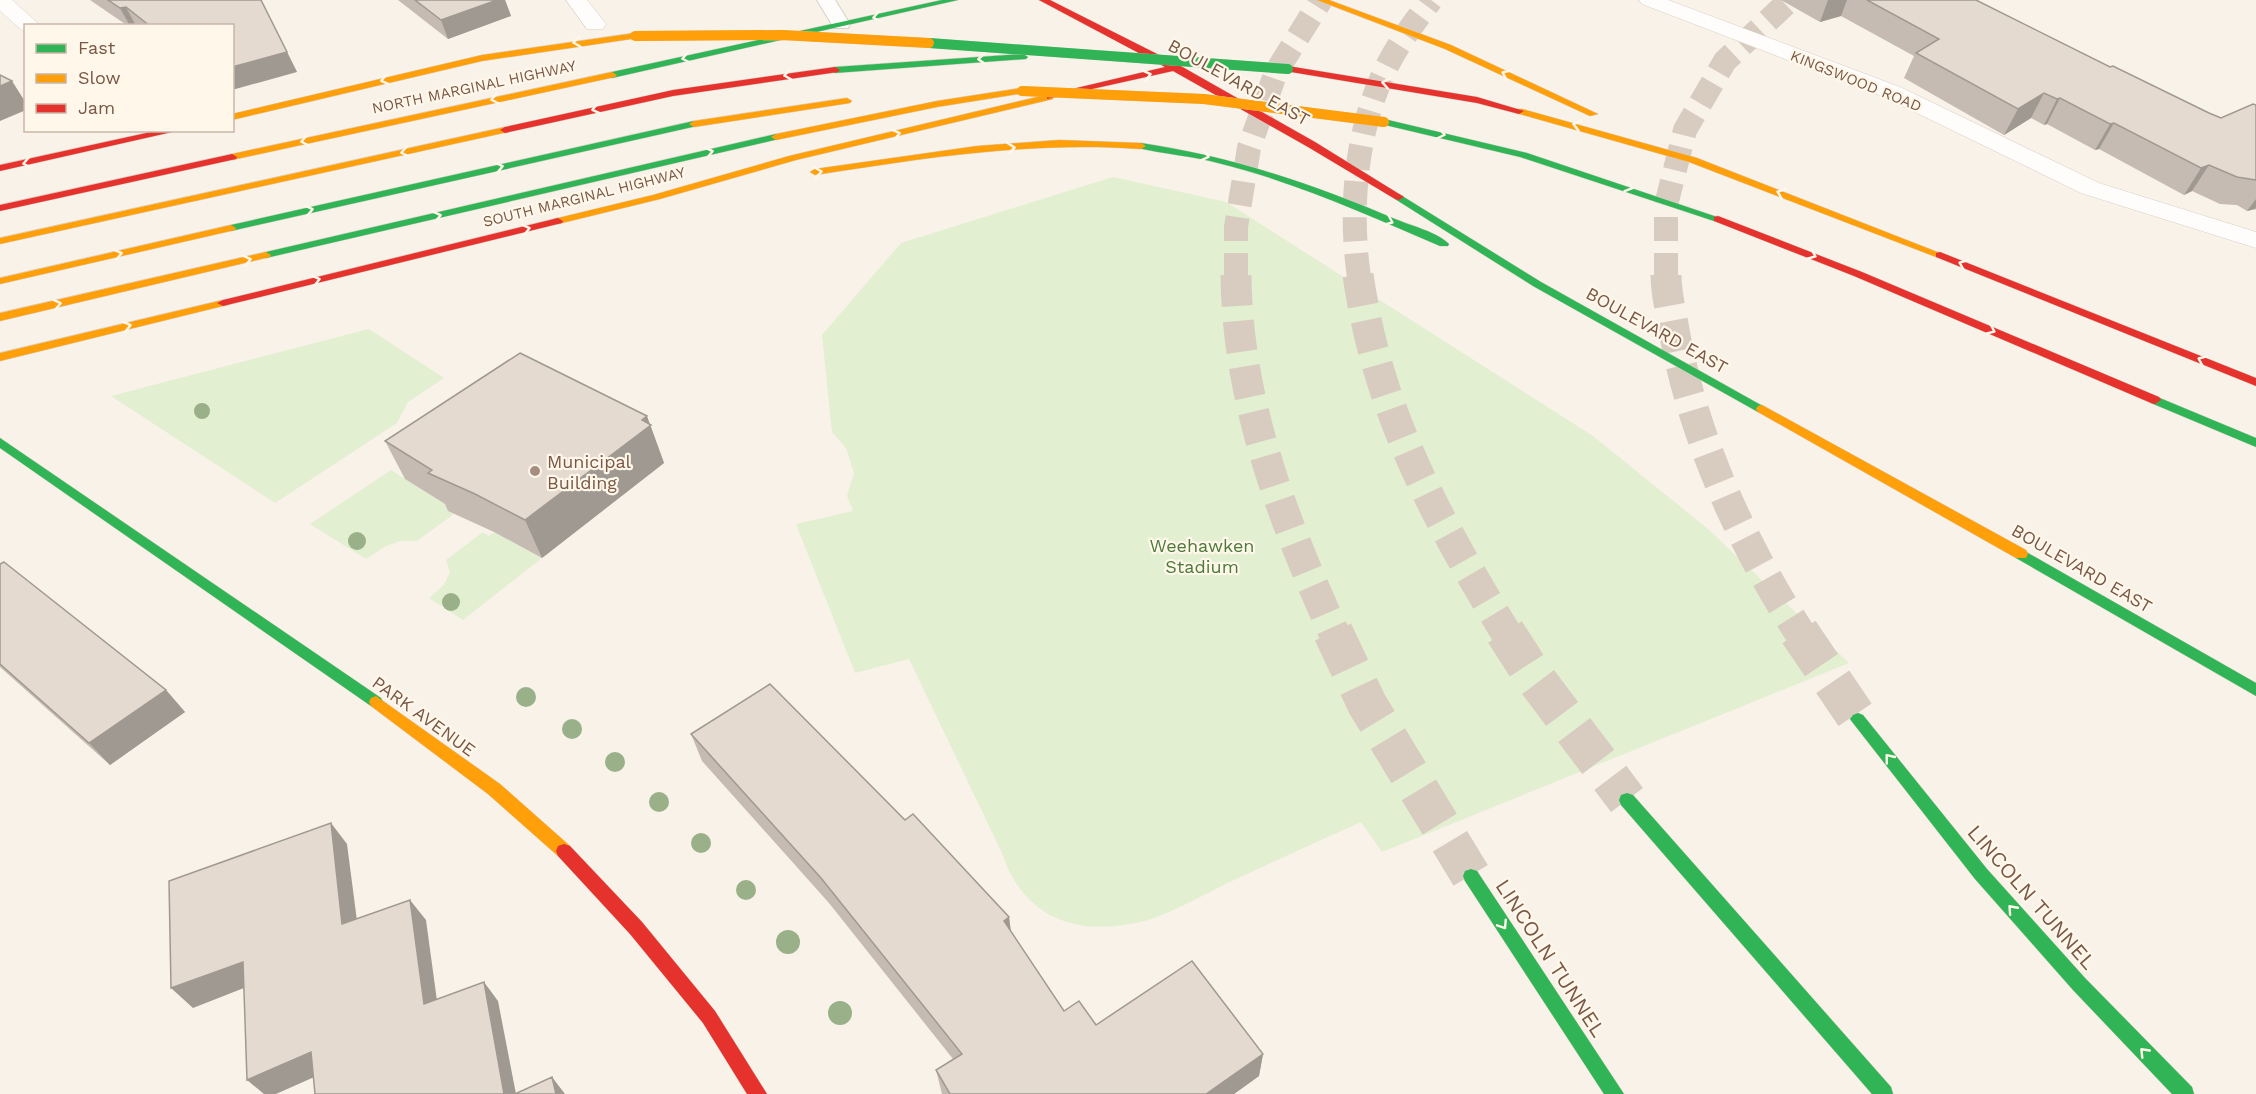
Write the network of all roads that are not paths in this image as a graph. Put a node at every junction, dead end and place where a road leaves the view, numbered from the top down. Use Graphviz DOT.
graph roads {
  1 [pos="576,0"];
  2 [pos="826,0"];
  3 [pos="954,0"];
  4 [pos="1043,0"];
  5 [pos="1321,0"];
  6 [pos="1649,0"];
  7 [pos="0,1"];
  8 [pos="29,24"];
  9 [pos="596,24"];
  10 [pos="841,24"];
  11 [pos="1124,56"];
  12 [pos="1176,67"];
  13 [pos="1022,91"];
  14 [pos="901,97"];
  15 [pos="865,99"];
  16 [pos="234,117"];
  17 [pos="159,132"];
  18 [pos="116,137"];
  19 [pos="1693,160"];
  20 [pos="0,168"];
  21 [pos="38,175"];
  22 [pos="798,175"];
  23 [pos="774,179"];
  24 [pos="656,197"];
  25 [pos="0,208"];
  26 [pos="2256,240"];
  27 [pos="0,241"];
  28 [pos="0,281"];
  29 [pos="1537,284"];
  30 [pos="0,317"];
  31 [pos="0,357"];
  32 [pos="2256,382"];
  33 [pos="0,442"];
  34 [pos="2256,443"];
  35 [pos="2256,690"];
  36 [pos="1858,719"];
  37 [pos="1628,800"];
  38 [pos="1471,876"];
  39 [pos="758,1094"];
  40 [pos="1615,1094"];
  41 [pos="1883,1094"];
  42 [pos="2185,1094"];
  1 -- 9 [label="street"];
  2 -- 10 [label="lane"];
  3 -- 10 [label="main road, NORTH MARGINAL HIGHWAY, one-way"];
  4 -- 12 [label="main road, BOULEVARD EAST"];
  19 -- 5 [label="main road, one-way"];
  6 -- 26 [label="street, KINGSWOOD ROAD"];
  7 -- 8 [label="street"];
  10 -- 25 [label="main road, NORTH MARGINAL HIGHWAY, one-way"];
  11 -- 16 [label="main road, one-way, bridge"];
  19 -- 11 [label="main road, one-way, bridge"];
  11 -- 27 [label="main road, one-way, bridge"];
  24 -- 12 [label="main road, SOUTH MARGINAL HIGHWAY, one-way"];
  12 -- 29 [label="main road, BOULEVARD EAST"];
  13 -- 14 [label="main road"];
  30 -- 13 [label="main road, one-way"];
  13 -- 34 [label="main road, one-way, bridge"];
  28 -- 15 [label="main road, one-way"];
  17 -- 18 [label="main road"];
  18 -- 20 [label="main road, one-way"];
  18 -- 21 [label="main road"];
  32 -- 19 [label="main road, one-way"];
  22 -- 29 [label="main road, one-way"];
  23 -- 24 [label="main road"];
  31 -- 24 [label="main road, SOUTH MARGINAL HIGHWAY, one-way"];
  29 -- 35 [label="main road, BOULEVARD EAST"];
  33 -- 39 [label="main road, PARK AVENUE"];
  42 -- 36 [label="main road, LINCOLN TUNNEL, one-way"];
  37 -- 41 [label="main road"];
  38 -- 40 [label="main road, LINCOLN TUNNEL, one-way"];
}
